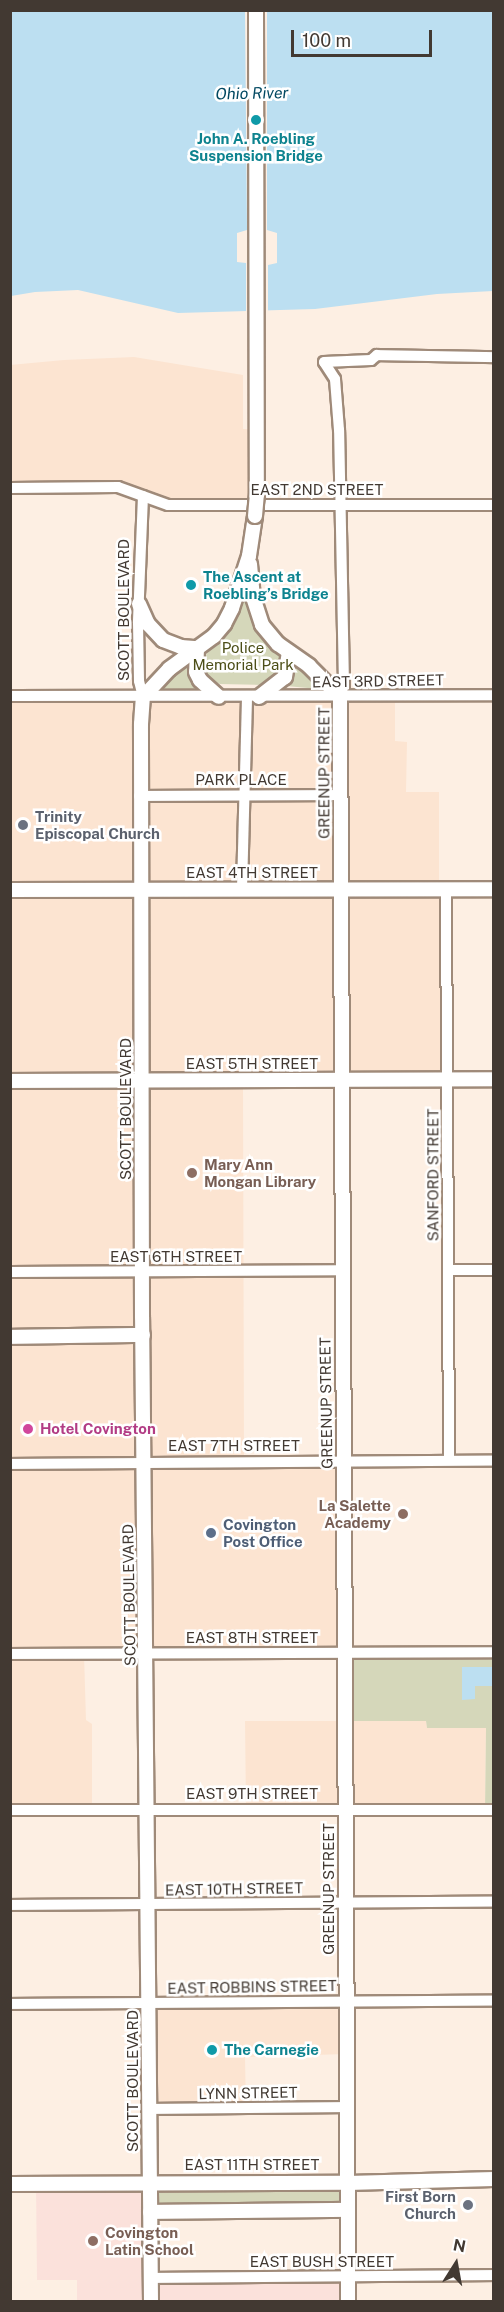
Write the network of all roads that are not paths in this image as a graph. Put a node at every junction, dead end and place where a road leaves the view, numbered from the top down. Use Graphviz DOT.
graph roads {
  1 [pos="256,10"];
  2 [pos="494,357"];
  3 [pos="10,488"];
  4 [pos="143,496"];
  5 [pos="340,505"];
  6 [pos="494,505"];
  7 [pos="249,556"];
  8 [pos="139,604"];
  9 [pos="196,648"];
  10 [pos="289,653"];
  11 [pos="494,695"];
  12 [pos="10,696"];
  13 [pos="143,697"];
  14 [pos="219,697"];
  15 [pos="253,697"];
  16 [pos="340,697"];
  17 [pos="243,795"];
  18 [pos="342,795"];
  19 [pos="140,796"];
  20 [pos="141,889"];
  21 [pos="242,889"];
  22 [pos="340,889"];
  23 [pos="446,889"];
  24 [pos="494,889"];
  25 [pos="10,890"];
  26 [pos="447,1079"];
  27 [pos="494,1079"];
  28 [pos="341,1080"];
  29 [pos="10,1081"];
  30 [pos="142,1081"];
  31 [pos="341,1270"];
  32 [pos="448,1270"];
  33 [pos="494,1270"];
  34 [pos="10,1272"];
  35 [pos="142,1272"];
  36 [pos="142,1335"];
  37 [pos="10,1337"];
  38 [pos="449,1460"];
  39 [pos="343,1461"];
  40 [pos="494,1461"];
  41 [pos="144,1462"];
  42 [pos="10,1464"];
  43 [pos="344,1652"];
  44 [pos="494,1652"];
  45 [pos="147,1653"];
  46 [pos="10,1654"];
  47 [pos="148,1808"];
  48 [pos="345,1809"];
  49 [pos="10,1810"];
  50 [pos="494,1810"];
  51 [pos="345,1902"];
  52 [pos="494,1902"];
  53 [pos="10,1905"];
  54 [pos="148,1905"];
  55 [pos="346,2001"];
  56 [pos="494,2001"];
  57 [pos="149,2003"];
  58 [pos="10,2004"];
  59 [pos="347,2106"];
  60 [pos="150,2109"];
  61 [pos="494,2179"];
  62 [pos="149,2181"];
  63 [pos="348,2182"];
  64 [pos="10,2184"];
  65 [pos="348,2210"];
  66 [pos="150,2212"];
  67 [pos="494,2275"];
  68 [pos="348,2277"];
  69 [pos="151,2278"];
  70 [pos="151,2301"];
  71 [pos="348,2301"];
  1 -- 7 [label="main road, bridge"];
  2 -- 5 [label="street, GREENUP STREET"];
  3 -- 4 [label="street, EAST 2ND STREET"];
  4 -- 5 [label="street, EAST 2ND STREET"];
  4 -- 8 [label="street, SCOTT BOULEVARD"];
  5 -- 6 [label="street, EAST 2ND STREET"];
  5 -- 16 [label="street, GREENUP STREET"];
  7 -- 9 [label="main road"];
  7 -- 10 [label="main road"];
  8 -- 9 [label="main road"];
  8 -- 13 [label="street, SCOTT BOULEVARD"];
  9 -- 13 [label="main road"];
  9 -- 14 [label="main road"];
  10 -- 15 [label="main road"];
  10 -- 16 [label="main road"];
  11 -- 16 [label="street, EAST 3RD STREET"];
  12 -- 13 [label="street, EAST 3RD STREET"];
  13 -- 14 [label="street, EAST 3RD STREET"];
  13 -- 19 [label="main road, SCOTT BOULEVARD"];
  14 -- 15 [label="street, EAST 3RD STREET"];
  15 -- 16 [label="street, EAST 3RD STREET"];
  15 -- 17 [label="street"];
  16 -- 18 [label="main road, GREENUP STREET"];
  17 -- 18 [label="street, PARK PLACE"];
  17 -- 19 [label="street, PARK PLACE"];
  17 -- 21 [label="street"];
  18 -- 22 [label="main road, GREENUP STREET"];
  19 -- 20 [label="main road, SCOTT BOULEVARD"];
  20 -- 21 [label="main road, EAST 4TH STREET"];
  20 -- 25 [label="main road, EAST 4TH STREET"];
  20 -- 30 [label="main road, SCOTT BOULEVARD"];
  21 -- 22 [label="main road, EAST 4TH STREET"];
  22 -- 23 [label="main road, EAST 4TH STREET"];
  22 -- 28 [label="main road, GREENUP STREET"];
  23 -- 24 [label="main road, EAST 4TH STREET"];
  23 -- 26 [label="street, SANFORD STREET"];
  26 -- 27 [label="main road, EAST 5TH STREET"];
  26 -- 28 [label="main road, EAST 5TH STREET"];
  26 -- 32 [label="street, SANFORD STREET"];
  28 -- 30 [label="main road, EAST 5TH STREET"];
  28 -- 31 [label="main road, GREENUP STREET"];
  29 -- 30 [label="main road, EAST 5TH STREET"];
  30 -- 35 [label="main road, SCOTT BOULEVARD"];
  31 -- 35 [label="street, EAST 6TH STREET"];
  31 -- 39 [label="main road, GREENUP STREET"];
  32 -- 33 [label="street"];
  32 -- 38 [label="street, SANFORD STREET"];
  34 -- 35 [label="street, EAST 6TH STREET"];
  35 -- 36 [label="main road, SCOTT BOULEVARD"];
  36 -- 37 [label="main road"];
  36 -- 41 [label="main road, SCOTT BOULEVARD"];
  38 -- 39 [label="street, EAST 7TH STREET"];
  38 -- 40 [label="street, EAST 7TH STREET"];
  39 -- 41 [label="street, EAST 7TH STREET"];
  39 -- 43 [label="main road, GREENUP STREET"];
  41 -- 42 [label="street, EAST 7TH STREET"];
  41 -- 45 [label="main road, SCOTT BOULEVARD"];
  43 -- 44 [label="street, EAST 8TH STREET"];
  43 -- 45 [label="street, EAST 8TH STREET"];
  43 -- 48 [label="main road, GREENUP STREET"];
  45 -- 46 [label="street, EAST 8TH STREET"];
  45 -- 47 [label="main road, SCOTT BOULEVARD"];
  47 -- 48 [label="street, EAST 9TH STREET"];
  47 -- 49 [label="street, EAST 9TH STREET"];
  47 -- 54 [label="main road, SCOTT BOULEVARD"];
  48 -- 50 [label="street, EAST 9TH STREET"];
  48 -- 51 [label="main road, GREENUP STREET"];
  51 -- 52 [label="street, EAST 10TH STREET"];
  51 -- 54 [label="street, EAST 10TH STREET"];
  51 -- 55 [label="main road, GREENUP STREET"];
  53 -- 54 [label="street, EAST 10TH STREET"];
  54 -- 57 [label="main road, SCOTT BOULEVARD"];
  55 -- 56 [label="street, EAST ROBBINS STREET"];
  55 -- 57 [label="street, EAST ROBBINS STREET"];
  55 -- 59 [label="main road, GREENUP STREET"];
  57 -- 58 [label="street, EAST ROBBINS STREET"];
  57 -- 60 [label="main road, SCOTT BOULEVARD"];
  59 -- 60 [label="street, LYNN STREET"];
  59 -- 63 [label="main road, GREENUP STREET"];
  60 -- 62 [label="main road, SCOTT BOULEVARD"];
  61 -- 63 [label="main road, EAST 11TH STREET"];
  62 -- 63 [label="main road, EAST 11TH STREET"];
  62 -- 64 [label="main road, EAST 11TH STREET"];
  62 -- 66 [label="main road, SCOTT BOULEVARD"];
  63 -- 65 [label="main road, GREENUP STREET"];
  65 -- 66 [label="main road"];
  65 -- 68 [label="main road, GREENUP STREET"];
  66 -- 69 [label="main road, SCOTT BOULEVARD"];
  67 -- 68 [label="street, EAST BUSH STREET"];
  68 -- 69 [label="street, EAST BUSH STREET"];
  68 -- 71 [label="main road, GREENUP STREET"];
  69 -- 70 [label="main road, SCOTT BOULEVARD"];
}
